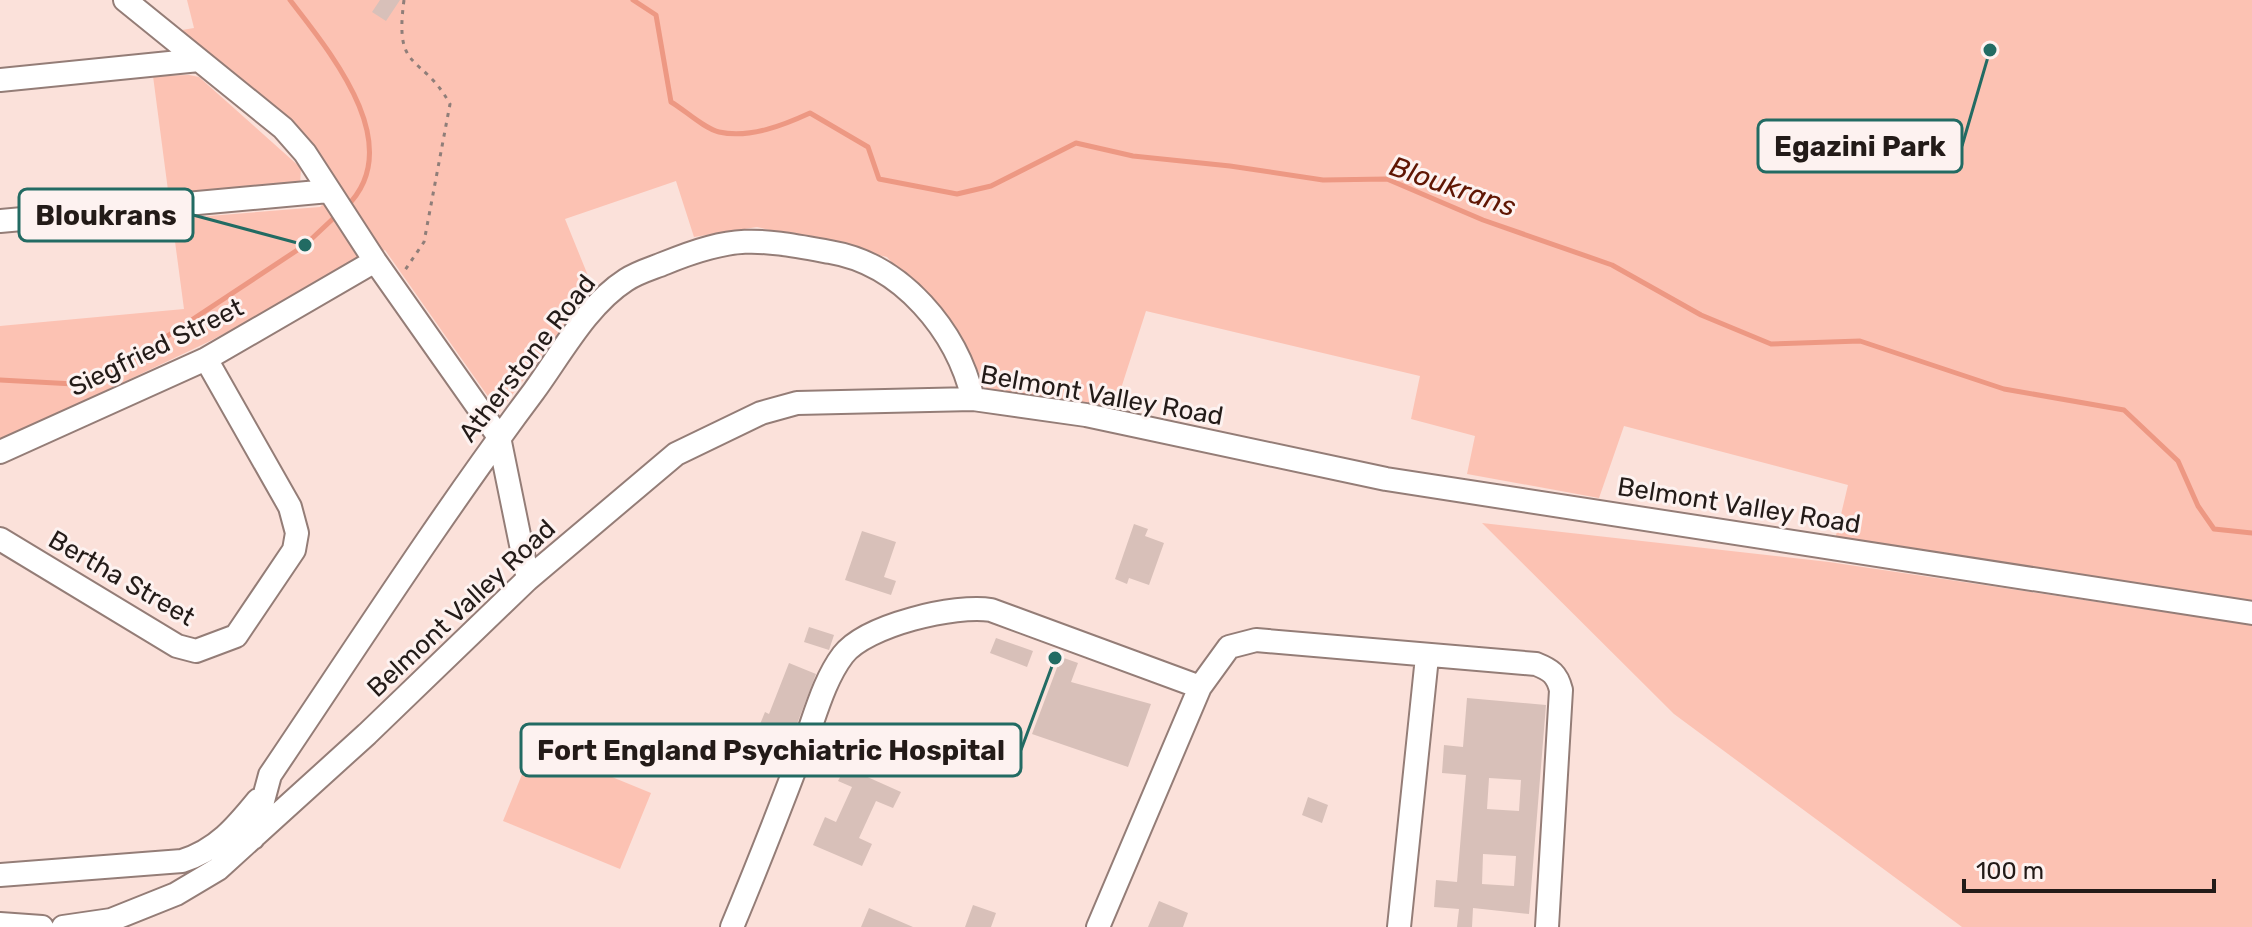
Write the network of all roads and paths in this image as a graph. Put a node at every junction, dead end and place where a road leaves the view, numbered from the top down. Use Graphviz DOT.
graph roads {
  1 [pos="125,0"];
  2 [pos="404,0"];
  3 [pos="199,60"];
  4 [pos="0,80"];
  5 [pos="336,202"];
  6 [pos="0,221"];
  7 [pos="375,261"];
  8 [pos="391,284"];
  9 [pos="206,359"];
  10 [pos="973,399"];
  11 [pos="499,437"];
  12 [pos="0,452"];
  13 [pos="0,539"];
  14 [pos="528,579"];
  15 [pos="2252,613"];
  16 [pos="1427,657"];
  17 [pos="1200,687"];
  18 [pos="264,792"];
  19 [pos="253,838"];
  20 [pos="0,875"];
  21 [pos="111,923"];
  22 [pos="0,924"];
  23 [pos="42,927"];
  24 [pos="63,927"];
  25 [pos="732,927"];
  26 [pos="1098,927"];
  27 [pos="1399,927"];
  28 [pos="1547,927"];
  1 -- 3 [label="street"];
  2 -- 8 [label="path"];
  3 -- 4 [label="street"];
  3 -- 5 [label="street"];
  5 -- 6 [label="street"];
  5 -- 7 [label="street"];
  7 -- 8 [label="street"];
  7 -- 9 [label="street, Siegfried Street"];
  8 -- 11 [label="street"];
  9 -- 12 [label="street, Siegfried Street"];
  9 -- 13 [label="street, Bertha Street"];
  10 -- 11 [label="street, Atherstone Road"];
  10 -- 14 [label="street, Belmont Valley Road"];
  10 -- 15 [label="street, Belmont Valley Road"];
  11 -- 14 [label="street"];
  11 -- 18 [label="street, Atherstone Road"];
  14 -- 19 [label="street, Belmont Valley Road"];
  16 -- 17 [label="street"];
  16 -- 27 [label="street"];
  16 -- 28 [label="street"];
  17 -- 25 [label="street"];
  17 -- 26 [label="street"];
  18 -- 19 [label="street, Atherstone Road"];
  18 -- 20 [label="street"];
  19 -- 21 [label="street, Belmont Valley Road"];
  21 -- 24 [label="street, Belmont Valley Road"];
  22 -- 23 [label="street"];
}
